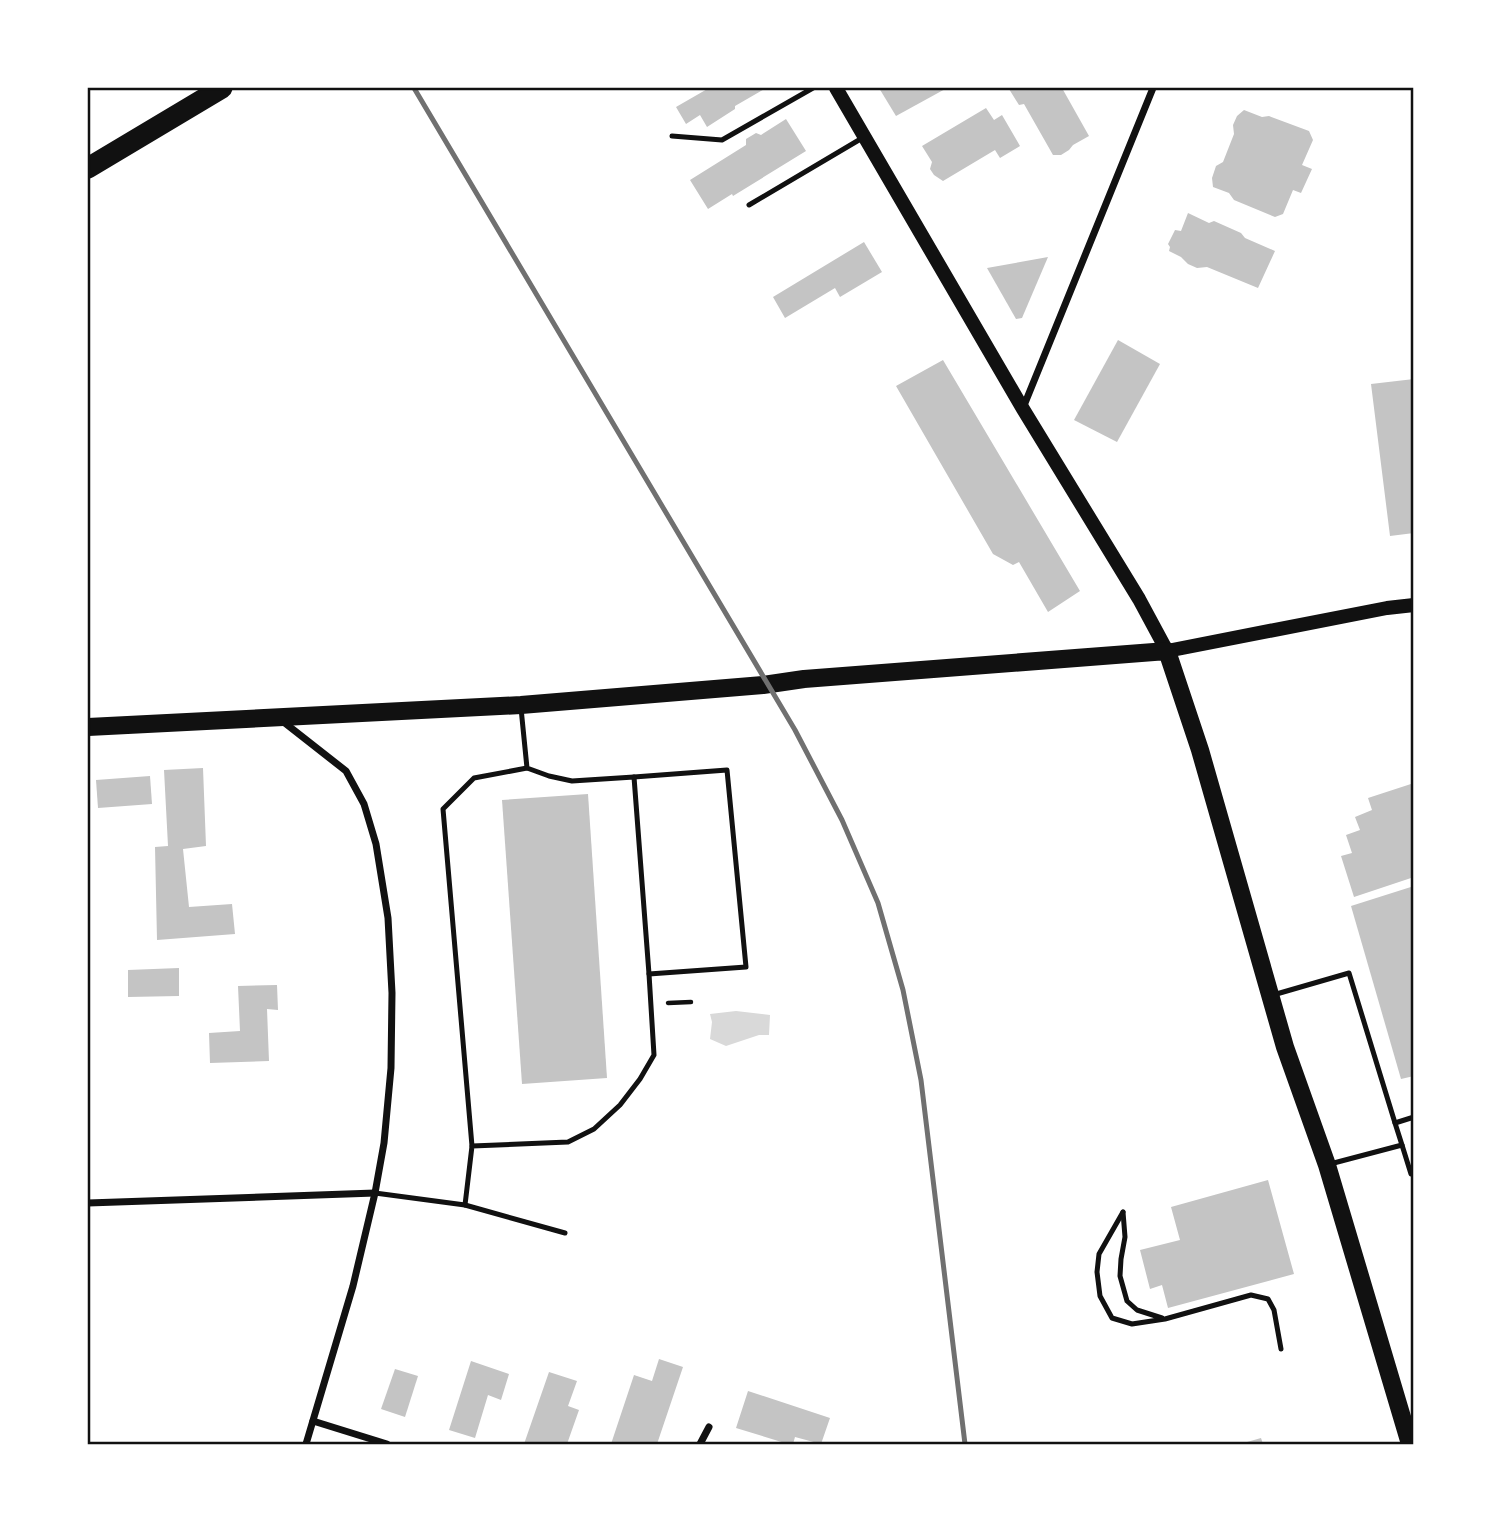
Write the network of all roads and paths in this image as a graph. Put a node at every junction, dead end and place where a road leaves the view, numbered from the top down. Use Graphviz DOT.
graph roads {
  1 [pos="222,88"];
  2 [pos="813,88"];
  3 [pos="836,88"];
  4 [pos="1153,88"];
  5 [pos="672,136"];
  6 [pos="865,136"];
  7 [pos="88,168"];
  8 [pos="749,205"];
  9 [pos="1023,409"];
  10 [pos="1413,605"];
  11 [pos="1167,651"];
  12 [pos="521,705"];
  13 [pos="277,717"];
  14 [pos="88,727"];
  15 [pos="527,768"];
  16 [pos="634,777"];
  17 [pos="649,974"];
  18 [pos="1270,995"];
  19 [pos="1413,1117"];
  20 [pos="1395,1122"];
  21 [pos="1402,1145"];
  22 [pos="472,1146"];
  23 [pos="1327,1165"];
  24 [pos="1413,1173"];
  25 [pos="375,1193"];
  26 [pos="88,1203"];
  27 [pos="465,1205"];
  28 [pos="565,1233"];
  29 [pos="1165,1319"];
  30 [pos="1281,1349"];
  31 [pos="313,1421"];
  32 [pos="709,1427"];
  33 [pos="1410,1432"];
  34 [pos="306,1444"];
  35 [pos="387,1444"];
  36 [pos="701,1444"];
  1 -- 7 [label="highway"];
  2 -- 5 [label="lane"];
  3 -- 6 [label="main road"];
  4 -- 9 [label="street"];
  6 -- 8 [label="lane"];
  6 -- 9 [label="main road"];
  9 -- 11 [label="main road"];
  10 -- 11 [label="main road"];
  11 -- 12 [label="main road"];
  11 -- 18 [label="main road"];
  12 -- 13 [label="main road"];
  12 -- 15 [label="lane"];
  13 -- 14 [label="main road"];
  13 -- 25 [label="street"];
  15 -- 16 [label="lane"];
  15 -- 22 [label="lane"];
  16 -- 17 [label="lane"];
  16 -- 17 [label="lane"];
  17 -- 22 [label="lane"];
  18 -- 20 [label="lane"];
  18 -- 23 [label="main road"];
  19 -- 20 [label="lane"];
  20 -- 21 [label="lane"];
  21 -- 23 [label="lane"];
  21 -- 24 [label="lane"];
  22 -- 27 [label="lane"];
  23 -- 33 [label="main road"];
  25 -- 26 [label="street"];
  25 -- 27 [label="lane"];
  25 -- 31 [label="street"];
  27 -- 28 [label="lane"];
  29 -- 29 [label="lane"];
  29 -- 30 [label="lane"];
  31 -- 34 [label="street"];
  31 -- 35 [label="street"];
  32 -- 36 [label="street"];
}
